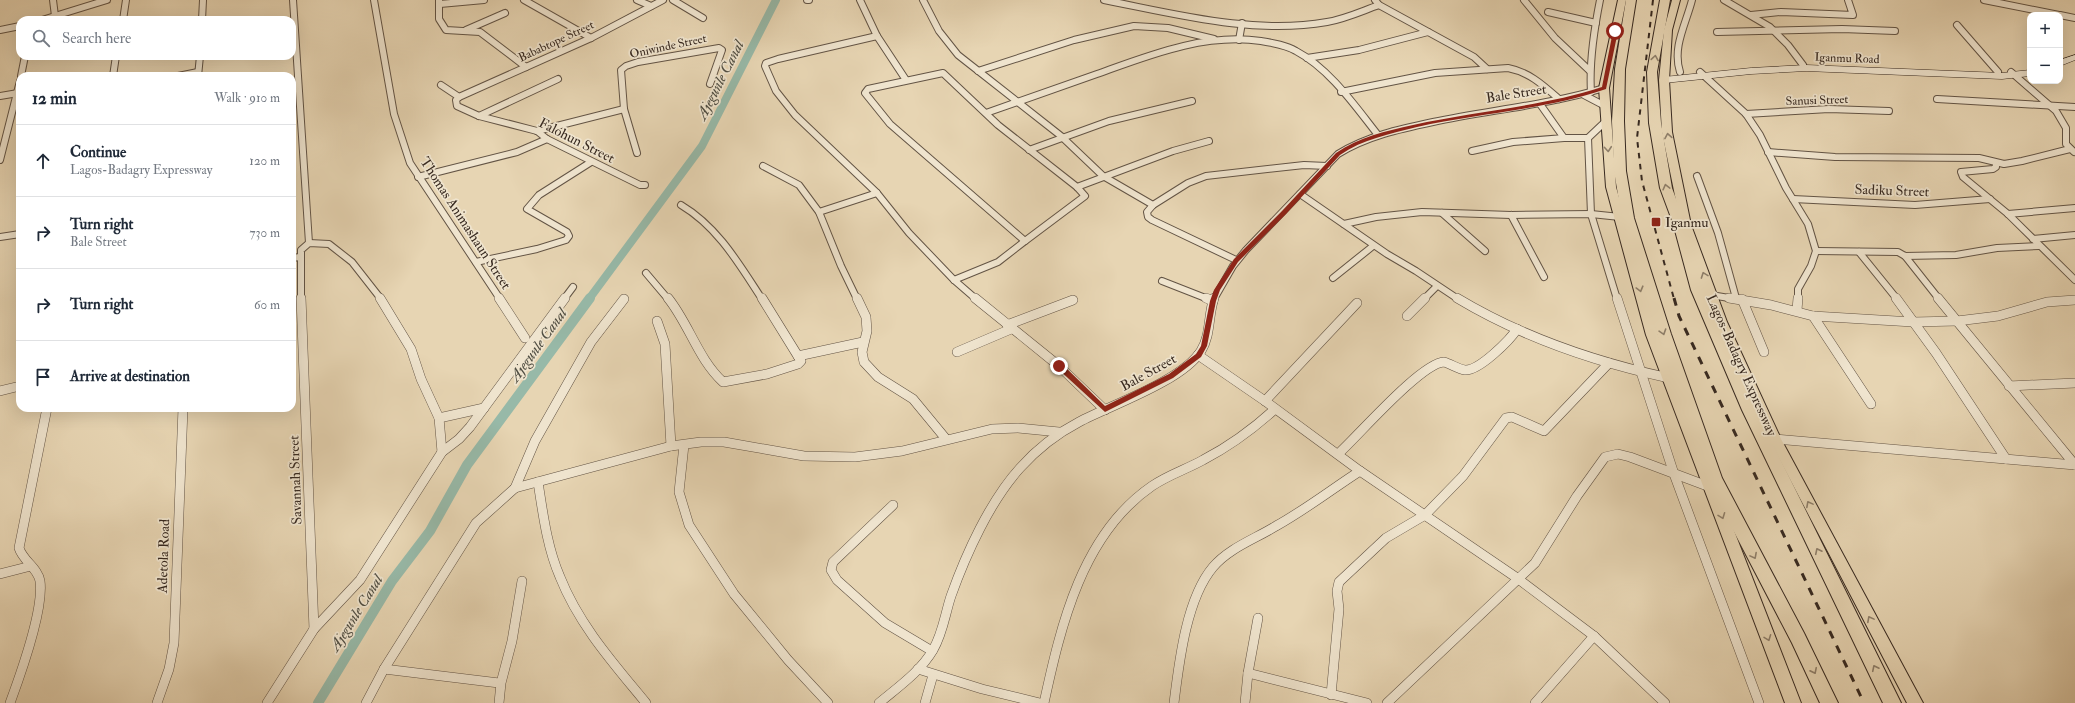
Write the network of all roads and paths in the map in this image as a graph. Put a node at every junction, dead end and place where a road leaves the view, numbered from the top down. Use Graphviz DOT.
graph roads {
  1 [pos="53,0"];
  2 [pos="107,0"];
  3 [pos="126,0"];
  4 [pos="203,0"];
  5 [pos="293,0"];
  6 [pos="374,0"];
  7 [pos="484,0"];
  8 [pos="524,0"];
  9 [pos="637,0"];
  10 [pos="663,0"];
  11 [pos="672,0"];
  12 [pos="860,0"];
  13 [pos="923,0"];
  14 [pos="1104,0"];
  15 [pos="1524,0"];
  16 [pos="1600,0"];
  17 [pos="1622,0"];
  18 [pos="1631,0"];
  19 [pos="1665,0"];
  20 [pos="1676,0"];
  21 [pos="1692,0"];
  22 [pos="1724,0"];
  23 [pos="1848,0"];
  24 [pos="1984,0"];
  25 [pos="2018,0"];
  26 [pos="439,2"];
  27 [pos="1377,2"];
  28 [pos="651,6"];
  29 [pos="2023,8"];
  30 [pos="1548,12"];
  31 [pos="2044,12"];
  32 [pos="505,13"];
  33 [pos="1751,15"];
  34 [pos="55,16"];
  35 [pos="124,16"];
  36 [pos="202,16"];
  37 [pos="294,16"];
  38 [pos="2063,16"];
  39 [pos="703,18"];
  40 [pos="2075,18"];
  41 [pos="1242,23"];
  42 [pos="1596,23"];
  43 [pos="1957,25"];
  44 [pos="16,27"];
  45 [pos="0,30"];
  46 [pos="1774,31"];
  47 [pos="1895,31"];
  48 [pos="464,32"];
  49 [pos="1428,32"];
  50 [pos="1717,32"];
  51 [pos="878,36"];
  52 [pos="591,38"];
  53 [pos="1215,39"];
  54 [pos="1239,40"];
  55 [pos="296,54"];
  56 [pos="2075,57"];
  57 [pos="1307,58"];
  58 [pos="24,60"];
  59 [pos="115,60"];
  60 [pos="200,60"];
  61 [pos="2063,61"];
  62 [pos="2075,63"];
  63 [pos="1803,65"];
  64 [pos="2063,66"];
  65 [pos="526,67"];
  66 [pos="1487,69"];
  67 [pos="2027,70"];
  68 [pos="978,71"];
  69 [pos="1590,71"];
  70 [pos="22,72"];
  71 [pos="113,72"];
  72 [pos="198,72"];
  73 [pos="1680,72"];
  74 [pos="1998,72"];
  75 [pos="2027,73"];
  76 [pos="1702,74"];
  77 [pos="2012,74"];
  78 [pos="1665,76"];
  79 [pos="558,79"];
  80 [pos="906,80"];
  81 [pos="710,84"];
  82 [pos="441,85"];
  83 [pos="1604,88"];
  84 [pos="1341,92"];
  85 [pos="16,93"];
  86 [pos="1587,93"];
  87 [pos="0,96"];
  88 [pos="458,98"];
  89 [pos="16,99"];
  90 [pos="1937,99"];
  91 [pos="1559,100"];
  92 [pos="1192,101"];
  93 [pos="1018,102"];
  94 [pos="1540,104"];
  95 [pos="2050,104"];
  96 [pos="1605,106"];
  97 [pos="2075,107"];
  98 [pos="624,109"];
  99 [pos="1889,111"];
  100 [pos="986,113"];
  101 [pos="1746,114"];
  102 [pos="479,116"];
  103 [pos="1606,121"];
  104 [pos="537,132"];
  105 [pos="1378,135"];
  106 [pos="1061,136"];
  107 [pos="1564,138"];
  108 [pos="1588,138"];
  109 [pos="547,139"];
  110 [pos="1209,141"];
  111 [pos="1,145"];
  112 [pos="1029,150"];
  113 [pos="1472,150"];
  114 [pos="2073,151"];
  115 [pos="1768,152"];
  116 [pos="637,153"];
  117 [pos="0,160"];
  118 [pos="591,162"];
  119 [pos="1996,164"];
  120 [pos="763,166"];
  121 [pos="1327,166"];
  122 [pos="1103,176"];
  123 [pos="1697,176"];
  124 [pos="418,177"];
  125 [pos="645,185"];
  126 [pos="1077,187"];
  127 [pos="877,193"];
  128 [pos="1300,194"];
  129 [pos="1990,198"];
  130 [pos="1793,199"];
  131 [pos="1153,204"];
  132 [pos="681,205"];
  133 [pos="2075,208"];
  134 [pos="819,212"];
  135 [pos="1442,213"];
  136 [pos="1591,214"];
  137 [pos="2008,214"];
  138 [pos="1511,215"];
  139 [pos="1620,217"];
  140 [pos="1344,224"];
  141 [pos="16,235"];
  142 [pos="2075,235"];
  143 [pos="0,237"];
  144 [pos="2033,239"];
  145 [pos="1025,241"];
  146 [pos="309,243"];
  147 [pos="1373,246"];
  148 [pos="2039,246"];
  149 [pos="1485,251"];
  150 [pos="1816,251"];
  151 [pos="1859,252"];
  152 [pos="1905,256"];
  153 [pos="296,258"];
  154 [pos="1236,260"];
  155 [pos="476,262"];
  156 [pos="646,273"];
  157 [pos="1544,277"];
  158 [pos="1333,278"];
  159 [pos="954,280"];
  160 [pos="2075,280"];
  161 [pos="1162,281"];
  162 [pos="1437,286"];
  163 [pos="573,287"];
  164 [pos="1711,295"];
  165 [pos="624,299"];
  166 [pos="1739,299"];
  167 [pos="1073,300"];
  168 [pos="2075,300"];
  169 [pos="1213,301"];
  170 [pos="1358,303"];
  171 [pos="1797,310"];
  172 [pos="1407,316"];
  173 [pos="1813,316"];
  174 [pos="657,321"];
  175 [pos="1957,321"];
  176 [pos="1913,322"];
  177 [pos="1009,327"];
  178 [pos="1517,329"];
  179 [pos="524,338"];
  180 [pos="863,342"];
  181 [pos="957,352"];
  182 [pos="1764,352"];
  183 [pos="1198,355"];
  184 [pos="798,356"];
  185 [pos="1608,363"];
  186 [pos="1640,372"];
  187 [pos="1669,378"];
  188 [pos="2075,383"];
  189 [pos="2009,386"];
  190 [pos="16,387"];
  191 [pos="0,391"];
  192 [pos="1265,401"];
  193 [pos="1871,404"];
  194 [pos="484,408"];
  195 [pos="1275,409"];
  196 [pos="1105,410"];
  197 [pos="46,412"];
  198 [pos="183,412"];
  199 [pos="439,418"];
  200 [pos="1058,432"];
  201 [pos="946,439"];
  202 [pos="1775,439"];
  203 [pos="684,444"];
  204 [pos="671,446"];
  205 [pos="442,452"];
  206 [pos="1338,454"];
  207 [pos="2006,459"];
  208 [pos="2075,465"];
  209 [pos="1360,472"];
  210 [pos="1674,474"];
  211 [pos="538,482"];
  212 [pos="1710,487"];
  213 [pos="516,488"];
  214 [pos="892,505"];
  215 [pos="1425,515"];
  216 [pos="31,566"];
  217 [pos="0,574"];
  218 [pos="1517,578"];
  219 [pos="522,581"];
  220 [pos="1258,618"];
  221 [pos="314,629"];
  222 [pos="1594,636"];
  223 [pos="932,650"];
  224 [pos="918,668"];
  225 [pos="384,669"];
  226 [pos="1248,673"];
  227 [pos="933,675"];
  228 [pos="499,683"];
  229 [pos="1331,695"];
  230 [pos="10,703"];
  231 [pos="157,703"];
  232 [pos="267,703"];
  233 [pos="366,703"];
  234 [pos="499,703"];
  235 [pos="646,703"];
  236 [pos="828,703"];
  237 [pos="878,703"];
  238 [pos="925,703"];
  239 [pos="1040,703"];
  240 [pos="1044,703"];
  241 [pos="1174,703"];
  242 [pos="1245,703"];
  243 [pos="1367,703"];
  244 [pos="1387,703"];
  245 [pos="1535,703"];
  246 [pos="1665,703"];
  247 [pos="1759,703"];
  248 [pos="1793,703"];
  249 [pos="1829,703"];
  250 [pos="1892,703"];
  251 [pos="1915,703"];
  1 -- 34 [label="street"];
  2 -- 34 [label="street"];
  3 -- 35 [label="street"];
  4 -- 36 [label="street"];
  5 -- 37 [label="street"];
  6 -- 124 [label="street, Thomas Animashaun Street"];
  7 -- 26 [label="street"];
  8 -- 52 [label="street"];
  9 -- 28 [label="street"];
  10 -- 28 [label="street, Bababtope Street"];
  11 -- 39 [label="street"];
  12 -- 51 [label="street"];
  13 -- 68 [label="street"];
  14 -- 41 [label="street"];
  15 -- 69 [label="street"];
  16 -- 42 [label="street"];
  17 -- 83 [label="main road"];
  18 -- 249 [label="highway, one-way"];
  250 -- 19 [label="highway, Lagos-Badagry Expressway, one-way"];
  20 -- 78 [label="main road, Lagos-Badagry Expressway"];
  21 -- 73 [label="street"];
  22 -- 33 [label="street"];
  23 -- 33 [label="street"];
  24 -- 29 [label="street"];
  25 -- 29 [label="street"];
  26 -- 48 [label="street"];
  27 -- 41 [label="street"];
  27 -- 49 [label="street"];
  28 -- 52 [label="street, Bababtope Street"];
  29 -- 31 [label="street"];
  30 -- 42 [label="street"];
  32 -- 48 [label="street"];
  33 -- 46 [label="street"];
  38 -- 40 [label="street"];
  41 -- 54 [label="street"];
  42 -- 69 [label="street"];
  43 -- 74 [label="street"];
  44 -- 45 [label="street"];
  46 -- 47 [label="street"];
  46 -- 50 [label="street"];
  46 -- 63 [label="street"];
  48 -- 65 [label="street"];
  49 -- 57 [label="street"];
  49 -- 66 [label="street"];
  51 -- 80 [label="street"];
  51 -- 127 [label="street"];
  52 -- 65 [label="street, Bababtope Street"];
  53 -- 54 [label="street"];
  53 -- 68 [label="street"];
  53 -- 93 [label="street"];
  54 -- 57 [label="street"];
  55 -- 146 [label="street"];
  56 -- 61 [label="main road"];
  57 -- 84 [label="street"];
  58 -- 70 [label="street"];
  59 -- 71 [label="street"];
  60 -- 72 [label="street"];
  62 -- 64 [label="main road"];
  63 -- 74 [label="main road, Iganmu Road"];
  63 -- 76 [label="main road, Iganmu Road"];
  65 -- 88 [label="street, Bababtope Street"];
  66 -- 84 [label="street"];
  66 -- 91 [label="street"];
  67 -- 77 [label="main road, Iganmu Road"];
  68 -- 93 [label="street"];
  69 -- 86 [label="street"];
  73 -- 76 [label="main road, Iganmu Road"];
  73 -- 78 [label="main road, Iganmu Road"];
  74 -- 77 [label="main road, Iganmu Road"];
  75 -- 77 [label="main road, Iganmu Road"];
  76 -- 77 [label="main road, Iganmu Road"];
  76 -- 78 [label="main road, Iganmu Road"];
  76 -- 101 [label="street"];
  77 -- 95 [label="street"];
  164 -- 78 [label="main road, Lagos-Badagry Expressway, one-way"];
  79 -- 102 [label="street"];
  80 -- 100 [label="street"];
  80 -- 145 [label="street"];
  81 -- 98 [label="street, Oniwinde Street"];
  82 -- 88 [label="street"];
  83 -- 86 [label="street, Bale Street"];
  83 -- 96 [label="main road"];
  84 -- 105 [label="street"];
  85 -- 87 [label="street"];
  86 -- 91 [label="street, Bale Street"];
  86 -- 96 [label="street"];
  88 -- 102 [label="street, Falohun Street"];
  89 -- 111 [label="street"];
  90 -- 95 [label="street"];
  91 -- 94 [label="street, Bale Street"];
  92 -- 106 [label="street"];
  93 -- 100 [label="street"];
  93 -- 106 [label="street"];
  94 -- 105 [label="street, Bale Street"];
  94 -- 107 [label="street"];
  95 -- 97 [label="street"];
  95 -- 114 [label="street"];
  96 -- 103 [label="main road"];
  98 -- 104 [label="street"];
  98 -- 116 [label="street, Oniwinde Street"];
  99 -- 101 [label="street, Sanusi Street"];
  100 -- 112 [label="street"];
  101 -- 115 [label="street"];
  102 -- 104 [label="street, Falohun Street"];
  103 -- 108 [label="street"];
  103 -- 139 [label="main road, one-way"];
  104 -- 109 [label="street, Falohun Street"];
  105 -- 121 [label="street, Bale Street"];
  106 -- 112 [label="street"];
  106 -- 122 [label="street"];
  107 -- 108 [label="street"];
  107 -- 113 [label="street"];
  108 -- 136 [label="street"];
  109 -- 118 [label="street, Falohun Street"];
  109 -- 124 [label="street"];
  110 -- 122 [label="street"];
  111 -- 117 [label="street"];
  112 -- 126 [label="street"];
  114 -- 119 [label="street"];
  115 -- 119 [label="street"];
  115 -- 130 [label="street"];
  118 -- 125 [label="street, Falohun Street"];
  118 -- 155 [label="street"];
  119 -- 129 [label="street"];
  120 -- 134 [label="street"];
  121 -- 128 [label="street, Bale Street"];
  121 -- 131 [label="street"];
  122 -- 126 [label="street"];
  122 -- 131 [label="street"];
  123 -- 166 [label="street"];
  124 -- 155 [label="street, Thomas Animashaun Street"];
  126 -- 145 [label="street"];
  127 -- 134 [label="street"];
  127 -- 159 [label="street"];
  128 -- 140 [label="street"];
  128 -- 154 [label="street, Bale Street"];
  129 -- 130 [label="street, Sadiku Street"];
  129 -- 137 [label="street"];
  130 -- 150 [label="street"];
  131 -- 154 [label="street"];
  132 -- 184 [label="street"];
  133 -- 137 [label="street"];
  134 -- 180 [label="street"];
  135 -- 138 [label="street"];
  135 -- 140 [label="street"];
  135 -- 149 [label="street"];
  136 -- 138 [label="street"];
  136 -- 139 [label="street"];
  136 -- 186 [label="street"];
  137 -- 144 [label="street"];
  138 -- 157 [label="street"];
  139 -- 187 [label="main road, one-way"];
  140 -- 147 [label="street"];
  141 -- 143 [label="street"];
  142 -- 144 [label="street"];
  144 -- 148 [label="street"];
  145 -- 159 [label="street"];
  146 -- 153 [label="street, Savannah Street"];
  146 -- 199 [label="street"];
  147 -- 158 [label="street"];
  147 -- 162 [label="street"];
  148 -- 152 [label="street"];
  148 -- 160 [label="street"];
  150 -- 151 [label="street"];
  150 -- 171 [label="street"];
  151 -- 152 [label="street"];
  151 -- 176 [label="street"];
  152 -- 175 [label="street"];
  153 -- 221 [label="street, Savannah Street"];
  154 -- 169 [label="street, Bale Street"];
  155 -- 179 [label="street, Thomas Animashaun Street"];
  156 -- 184 [label="street"];
  159 -- 177 [label="street"];
  161 -- 169 [label="street"];
  162 -- 172 [label="street"];
  162 -- 178 [label="street"];
  163 -- 194 [label="street"];
  164 -- 166 [label="street"];
  164 -- 202 [label="main road, Lagos-Badagry Expressway"];
  165 -- 213 [label="street"];
  166 -- 171 [label="street"];
  166 -- 182 [label="street"];
  167 -- 177 [label="street"];
  168 -- 175 [label="street"];
  169 -- 183 [label="street, Bale Street"];
  170 -- 192 [label="street"];
  171 -- 173 [label="street"];
  173 -- 176 [label="street"];
  173 -- 193 [label="street"];
  174 -- 204 [label="street"];
  175 -- 176 [label="street"];
  175 -- 189 [label="street"];
  176 -- 207 [label="street"];
  177 -- 181 [label="street"];
  177 -- 196 [label="street"];
  178 -- 185 [label="street"];
  178 -- 206 [label="street"];
  180 -- 184 [label="street"];
  180 -- 201 [label="street"];
  183 -- 192 [label="street"];
  183 -- 196 [label="street, Bale Street"];
  185 -- 186 [label="street"];
  185 -- 215 [label="street"];
  186 -- 187 [label="street"];
  186 -- 210 [label="street"];
  187 -- 212 [label="main road"];
  188 -- 189 [label="street"];
  189 -- 208 [label="street"];
  190 -- 191 [label="street"];
  192 -- 195 [label="street"];
  194 -- 199 [label="street"];
  194 -- 205 [label="street"];
  195 -- 206 [label="street"];
  195 -- 240 [label="street"];
  196 -- 200 [label="street, Bale Street"];
  197 -- 216 [label="street"];
  198 -- 231 [label="street, Adetola Road"];
  199 -- 205 [label="street"];
  200 -- 201 [label="street"];
  200 -- 223 [label="street, Bale Street"];
  201 -- 203 [label="street"];
  202 -- 207 [label="street"];
  251 -- 202 [label="main road, Lagos-Badagry Expressway, one-way"];
  203 -- 204 [label="street"];
  203 -- 236 [label="street"];
  204 -- 211 [label="street"];
  205 -- 221 [label="street"];
  206 -- 209 [label="street"];
  207 -- 208 [label="street"];
  209 -- 215 [label="street"];
  209 -- 241 [label="street"];
  210 -- 212 [label="street"];
  210 -- 218 [label="street"];
  210 -- 247 [label="street"];
  211 -- 213 [label="street"];
  211 -- 235 [label="street"];
  212 -- 248 [label="main road, one-way"];
  213 -- 225 [label="street"];
  214 -- 223 [label="street"];
  215 -- 218 [label="street"];
  215 -- 229 [label="street"];
  216 -- 217 [label="street"];
  216 -- 230 [label="street"];
  218 -- 222 [label="street"];
  218 -- 244 [label="street"];
  219 -- 228 [label="street"];
  220 -- 226 [label="street"];
  221 -- 232 [label="street"];
  222 -- 245 [label="street"];
  222 -- 246 [label="street"];
  223 -- 224 [label="street, Bale Street"];
  224 -- 227 [label="street"];
  224 -- 237 [label="street, Bale Street"];
  225 -- 228 [label="street"];
  225 -- 233 [label="street"];
  226 -- 229 [label="street"];
  226 -- 242 [label="street"];
  227 -- 238 [label="street"];
  227 -- 239 [label="street"];
  228 -- 234 [label="street"];
  229 -- 243 [label="street"];
}
